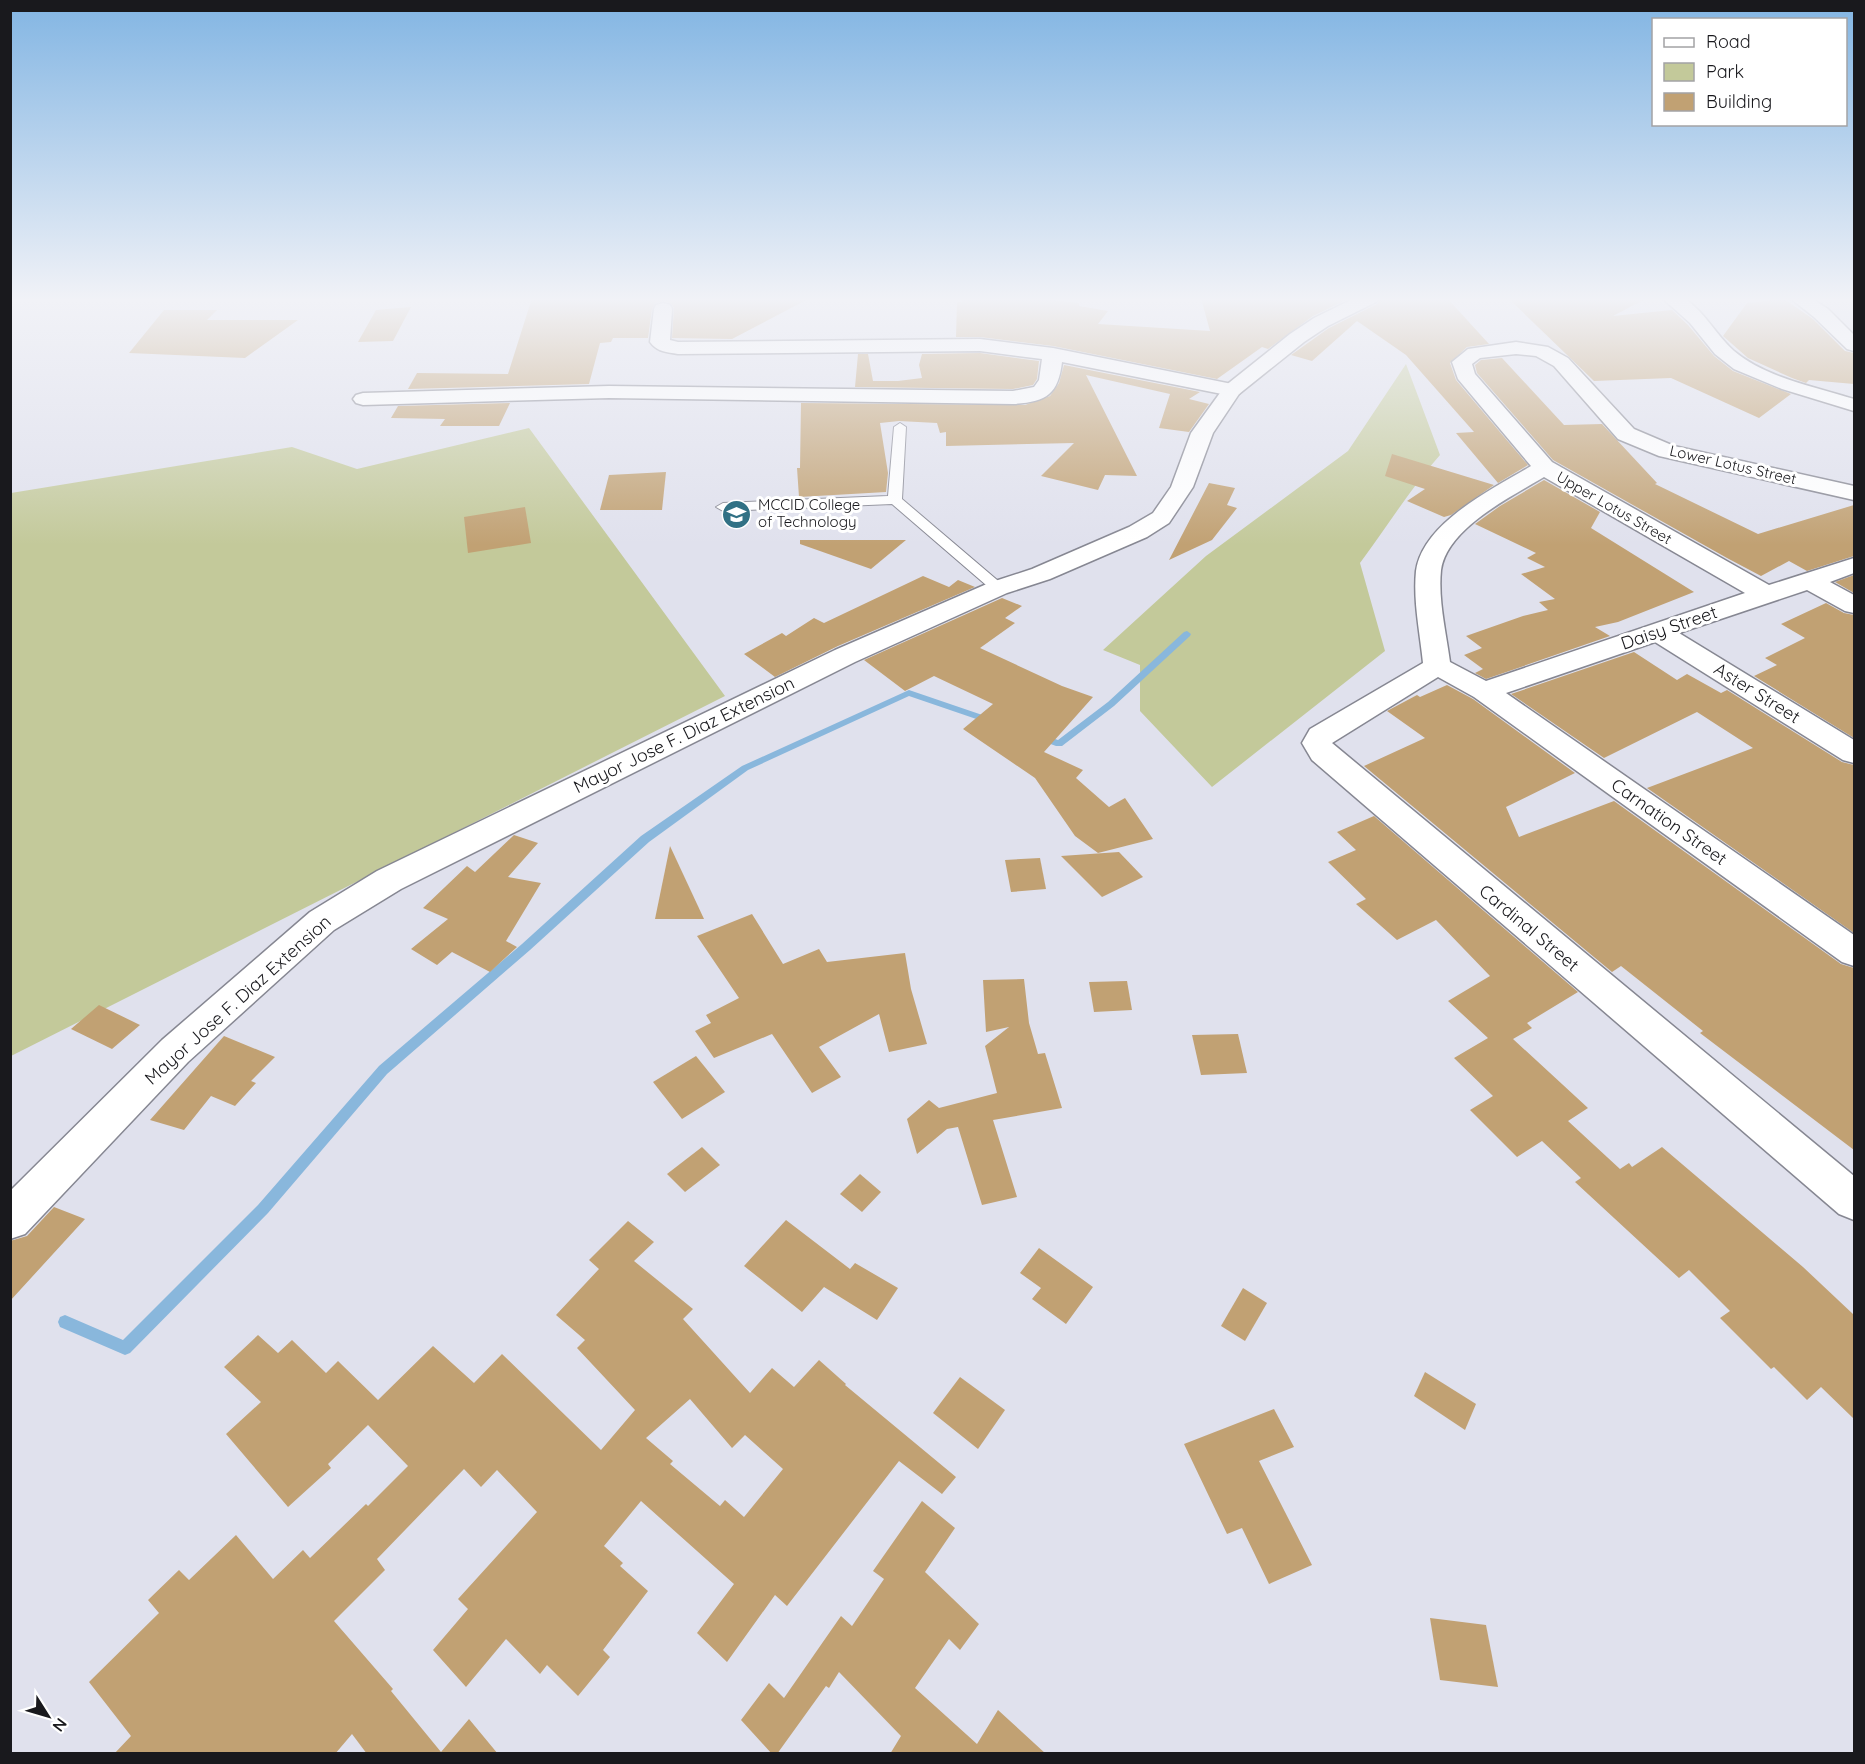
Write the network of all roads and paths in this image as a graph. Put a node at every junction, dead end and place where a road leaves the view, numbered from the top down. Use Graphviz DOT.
graph roads {
  1 [pos="1048,380"];
  2 [pos="1184,380"];
  3 [pos="1244,380"];
  4 [pos="1470,380"];
  5 [pos="1578,380"];
  6 [pos="1787,380"];
  7 [pos="1232,390"];
  8 [pos="363,399"];
  9 [pos="1853,402"];
  10 [pos="900,427"];
  11 [pos="1544,467"];
  12 [pos="1854,493"];
  13 [pos="895,500"];
  14 [pos="723,507"];
  15 [pos="1854,565"];
  16 [pos="1808,580"];
  17 [pos="998,588"];
  18 [pos="1765,594"];
  19 [pos="1854,605"];
  20 [pos="1658,632"];
  21 [pos="1437,666"];
  22 [pos="1484,691"];
  23 [pos="1854,753"];
  24 [pos="1854,953"];
  25 [pos="1854,1201"];
  26 [pos="10,1220"];
  1 -- 8 [label="street"];
  2 -- 7 [label="street"];
  3 -- 7 [label="street, Mayor Jose F. Diaz Extension"];
  4 -- 11 [label="street, Lower Lotus Street"];
  5 -- 12 [label="street, Lower Lotus Street"];
  6 -- 9 [label="street"];
  7 -- 17 [label="street, Mayor Jose F. Diaz Extension"];
  10 -- 13 [label="lane"];
  11 -- 18 [label="street, Upper Lotus Street"];
  11 -- 21 [label="street, Upper Lotus Street"];
  13 -- 14 [label="lane"];
  13 -- 17 [label="lane"];
  15 -- 16 [label="street, Daisy Street"];
  16 -- 18 [label="street, Daisy Street"];
  16 -- 19 [label="street"];
  17 -- 26 [label="street, Mayor Jose F. Diaz Extension"];
  18 -- 20 [label="street, Daisy Street"];
  20 -- 22 [label="street, Daisy Street"];
  20 -- 23 [label="street, Aster Street"];
  21 -- 22 [label="street"];
  21 -- 25 [label="street, Cardinal Street"];
  22 -- 24 [label="street, Carnation Street"];
}
